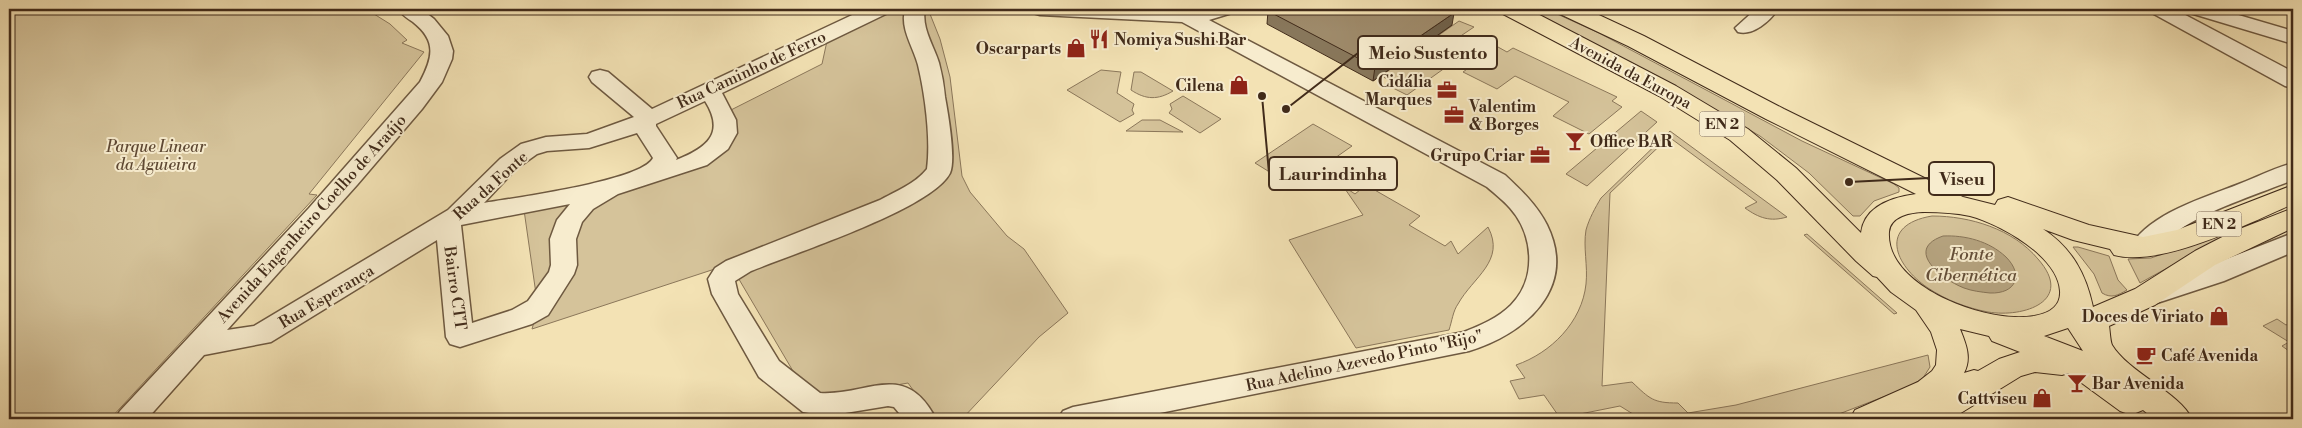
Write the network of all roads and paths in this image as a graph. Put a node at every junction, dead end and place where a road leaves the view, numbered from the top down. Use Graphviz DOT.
graph roads {
  1 [pos="408,9"];
  2 [pos="880,9"];
  3 [pos="915,9"];
  4 [pos="1040,9"];
  5 [pos="1511,9"];
  6 [pos="1568,9"];
  7 [pos="1768,9"];
  8 [pos="2159,9"];
  9 [pos="2197,9"];
  10 [pos="1219,11"];
  11 [pos="1186,16"];
  12 [pos="1240,18"];
  13 [pos="1745,28"];
  14 [pos="2293,38"];
  15 [pos="1252,51"];
  16 [pos="600,77"];
  17 [pos="2293,81"];
  18 [pos="708,89"];
  19 [pos="648,117"];
  20 [pos="1791,122"];
  21 [pos="2293,172"];
  22 [pos="637,179"];
  23 [pos="609,188"];
  24 [pos="2293,194"];
  25 [pos="1962,206"];
  26 [pos="1995,216"];
  27 [pos="2293,217"];
  28 [pos="452,219"];
  29 [pos="2293,242"];
  30 [pos="2143,247"];
  31 [pos="1901,284"];
  32 [pos="2147,294"];
  33 [pos="1927,303"];
  34 [pos="2074,305"];
  35 [pos="2019,332"];
  36 [pos="195,346"];
  37 [pos="2096,361"];
  38 [pos="1964,396"];
  39 [pos="130,419"];
  40 [pos="921,419"];
  41 [pos="1073,419"];
  42 [pos="1866,419"];
  43 [pos="1924,419"];
  44 [pos="2152,419"];
  45 [pos="2176,419"];
  1 -- 36 [label="street, Avenida Engenheiro Coelho de Araújo"];
  2 -- 18 [label="street, Rua Caminho de Ferro"];
  3 -- 40 [label="street"];
  4 -- 11 [label="street"];
  5 -- 31 [label="main road, Avenida da Europa / EN 2"];
  6 -- 20 [label="main road, Avenida da Europa / EN 2"];
  7 -- 13 [label="street"];
  8 -- 17 [label="street"];
  9 -- 14 [label="street"];
  10 -- 11 [label="street"];
  10 -- 12 [label="street"];
  11 -- 15 [label="street, Rua Adelino Azevedo Pinto \"Rijo\""];
  12 -- 15 [label="street"];
  15 -- 41 [label="street, Rua Adelino Azevedo Pinto \"Rijo\""];
  16 -- 19 [label="street"];
  18 -- 19 [label="street, Rua Caminho de Ferro"];
  18 -- 22 [label="street, Bairro CTT"];
  19 -- 22 [label="street, Bairro CTT"];
  19 -- 28 [label="street, Rua da Fonte"];
  20 -- 25 [label="main road, Avenida da Europa / EN 2"];
  20 -- 30 [label="main road"];
  21 -- 30 [label="street"];
  22 -- 23 [label="street, Bairro CTT"];
  23 -- 28 [label="street, Bairro CTT"];
  23 -- 28 [label="street, Bairro CTT"];
  24 -- 30 [label="main road, EN 2"];
  25 -- 26 [label="main road"];
  25 -- 31 [label="main road"];
  26 -- 30 [label="main road"];
  26 -- 34 [label="main road"];
  27 -- 32 [label="main road, EN 2"];
  28 -- 36 [label="street, Rua Esperança"];
  29 -- 32 [label="street"];
  31 -- 33 [label="main road"];
  32 -- 34 [label="main road"];
  32 -- 37 [label="main road, EN 2"];
  33 -- 35 [label="main road"];
  33 -- 42 [label="main road"];
  34 -- 35 [label="main road"];
  34 -- 37 [label="main road"];
  35 -- 37 [label="main road"];
  35 -- 38 [label="main road"];
  36 -- 39 [label="street, Avenida Engenheiro Coelho de Araújo"];
  37 -- 38 [label="main road"];
  37 -- 44 [label="main road"];
  37 -- 45 [label="main road"];
  38 -- 43 [label="main road"];
}
